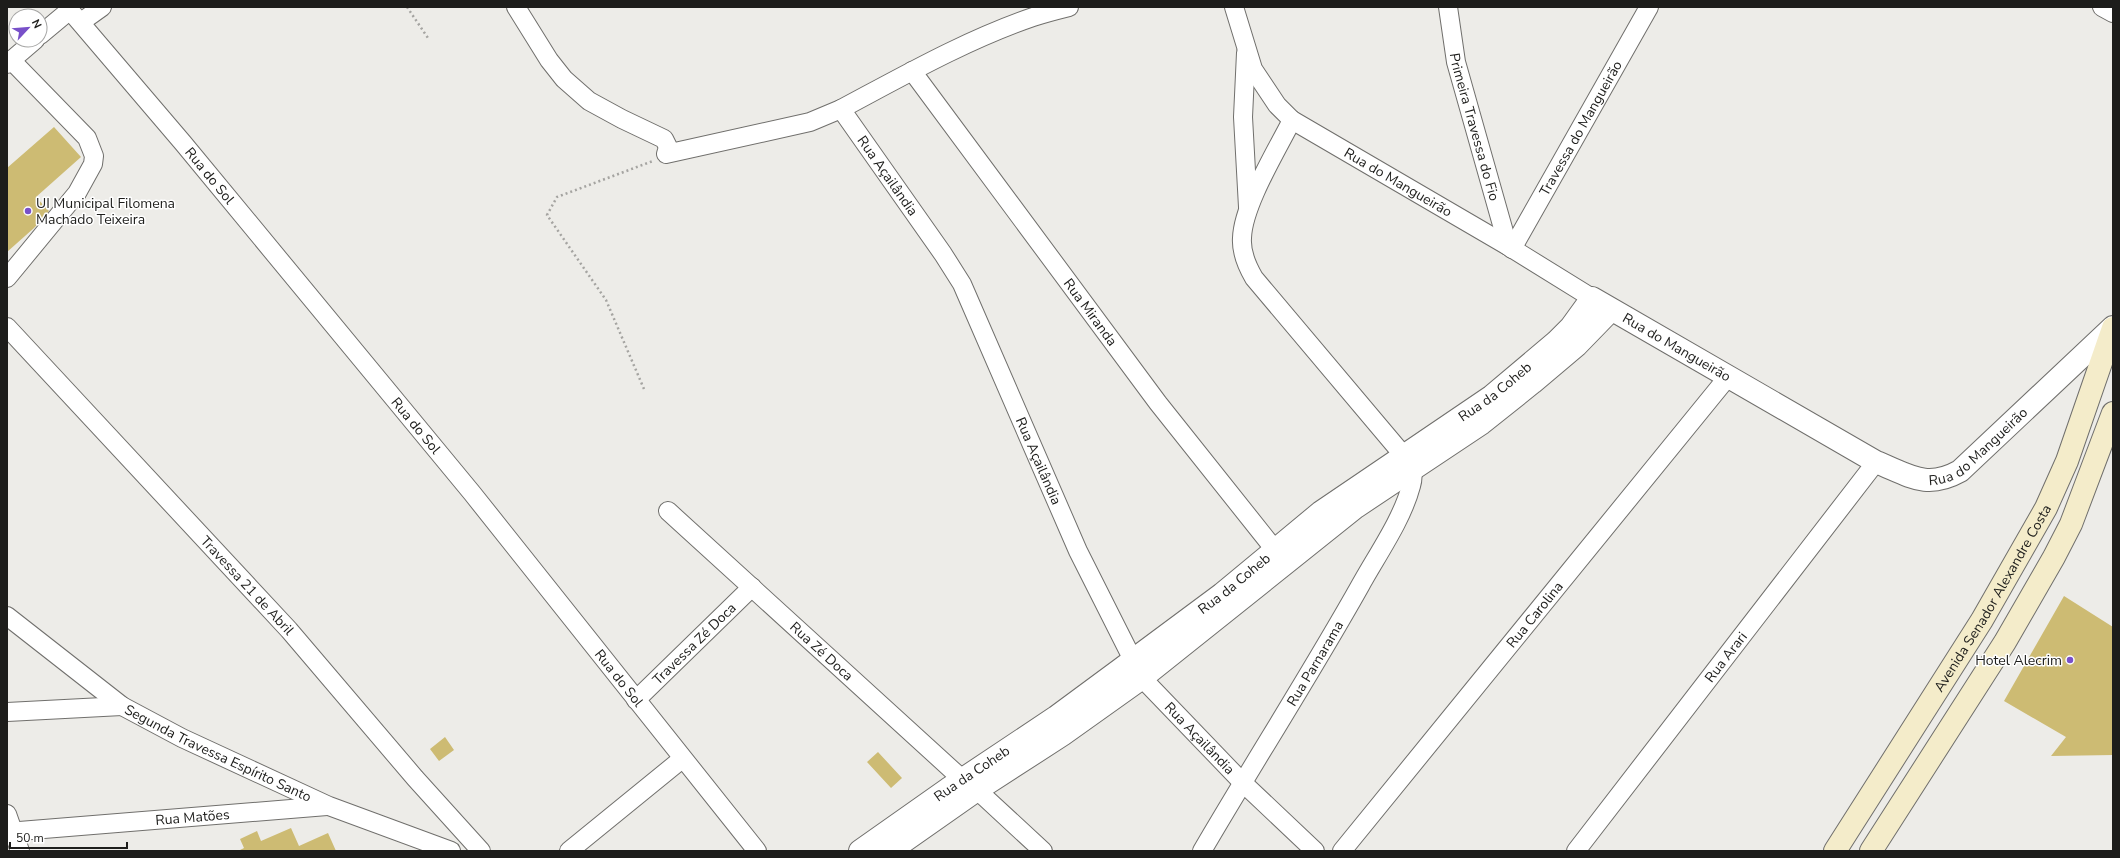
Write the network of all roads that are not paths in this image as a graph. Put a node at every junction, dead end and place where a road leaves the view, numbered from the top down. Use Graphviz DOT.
graph roads {
  1 [pos="102,7"];
  2 [pos="516,7"];
  3 [pos="1068,7"];
  4 [pos="1234,7"];
  5 [pos="1448,7"];
  6 [pos="1649,7"];
  7 [pos="2102,7"];
  8 [pos="73,13"];
  9 [pos="2113,13"];
  10 [pos="48,30"];
  11 [pos="1247,46"];
  12 [pos="26,48"];
  13 [pos="9,62"];
  14 [pos="912,71"];
  15 [pos="841,109"];
  16 [pos="1292,120"];
  17 [pos="1248,208"];
  18 [pos="1510,248"];
  19 [pos="7,278"];
  20 [pos="1592,298"];
  21 [pos="1611,310"];
  22 [pos="7,327"];
  23 [pos="2113,327"];
  24 [pos="2096,375"];
  25 [pos="1727,378"];
  26 [pos="2052,383"];
  27 [pos="2113,413"];
  28 [pos="1876,462"];
  29 [pos="1409,463"];
  30 [pos="668,512"];
  31 [pos="1275,550"];
  32 [pos="752,587"];
  33 [pos="7,616"];
  34 [pos="1138,669"];
  35 [pos="1942,682"];
  36 [pos="1968,699"];
  37 [pos="636,700"];
  38 [pos="122,706"];
  39 [pos="7,712"];
  40 [pos="682,758"];
  41 [pos="1242,782"];
  42 [pos="969,785"];
  43 [pos="329,806"];
  44 [pos="7,814"];
  45 [pos="10,832"];
  46 [pos="20,851"];
  47 [pos="451,851"];
  48 [pos="481,851"];
  49 [pos="569,851"];
  50 [pos="756,851"];
  51 [pos="860,851"];
  52 [pos="890,851"];
  53 [pos="1043,851"];
  54 [pos="1202,851"];
  55 [pos="1315,851"];
  56 [pos="1342,851"];
  57 [pos="1576,851"];
  58 [pos="1835,851"];
  59 [pos="1871,851"];
  1 -- 8 [label="street"];
  2 -- 15 [label="street"];
  3 -- 14 [label="street"];
  4 -- 11 [label="street, Rua do Mangueirão"];
  5 -- 18 [label="street, Primeira Travessa do Fio"];
  6 -- 18 [label="street, Travessa do Mangueirão"];
  7 -- 9 [label="street"];
  8 -- 10 [label="street"];
  8 -- 37 [label="street, Rua do Sol"];
  11 -- 16 [label="street, Rua do Mangueirão"];
  11 -- 17 [label="street"];
  12 -- 13 [label="street"];
  13 -- 19 [label="street"];
  14 -- 15 [label="street"];
  14 -- 31 [label="street, Rua Miranda"];
  15 -- 34 [label="street, Rua Açailândia"];
  16 -- 17 [label="street"];
  16 -- 18 [label="street, Rua do Mangueirão"];
  17 -- 29 [label="street"];
  18 -- 20 [label="street, Rua do Mangueirão"];
  20 -- 21 [label="street, Rua do Mangueirão"];
  20 -- 29 [label="street, Rua da Coheb"];
  21 -- 25 [label="street, Rua do Mangueirão"];
  21 -- 29 [label="street, Rua da Coheb"];
  22 -- 48 [label="street, Travessa 21 de Abril"];
  23 -- 24 [label="main road, Avenida Senador Alexandre Costa"];
  23 -- 26 [label="street, Rua do Mangueirão"];
  24 -- 26 [label="street"];
  24 -- 35 [label="main road, Avenida Senador Alexandre Costa"];
  25 -- 28 [label="street, Rua do Mangueirão"];
  25 -- 56 [label="street, Rua Carolina"];
  26 -- 28 [label="street, Rua do Mangueirão"];
  27 -- 36 [label="main road, Avenida Senador Alexandre Costa"];
  28 -- 57 [label="street, Rua Arari"];
  29 -- 31 [label="street, Rua da Coheb"];
  29 -- 34 [label="street, Rua da Coheb"];
  29 -- 41 [label="street, Rua Parnarama"];
  30 -- 32 [label="street, Rua Zé Doca"];
  31 -- 34 [label="street, Rua da Coheb"];
  32 -- 37 [label="street, Travessa Zé Doca"];
  32 -- 42 [label="street, Rua Zé Doca"];
  33 -- 38 [label="street, Segunda Travessa Espírito Santo"];
  34 -- 41 [label="street, Rua Açailândia"];
  34 -- 42 [label="street, Rua da Coheb"];
  35 -- 36 [label="main road"];
  35 -- 58 [label="main road, Avenida Senador Alexandre Costa"];
  36 -- 59 [label="main road, Avenida Senador Alexandre Costa"];
  37 -- 40 [label="street, Rua do Sol"];
  38 -- 39 [label="street"];
  38 -- 43 [label="street, Segunda Travessa Espírito Santo"];
  40 -- 49 [label="street"];
  40 -- 50 [label="street, Rua do Sol"];
  41 -- 54 [label="street, Rua Parnarama"];
  41 -- 55 [label="street, Rua Açailândia"];
  42 -- 51 [label="street, Rua da Coheb"];
  42 -- 52 [label="street, Rua da Coheb"];
  42 -- 53 [label="street, Rua Zé Doca"];
  43 -- 45 [label="street, Rua Matões"];
  43 -- 47 [label="street, Segunda Travessa Espírito Santo"];
  44 -- 45 [label="street"];
  45 -- 46 [label="street"];
}
